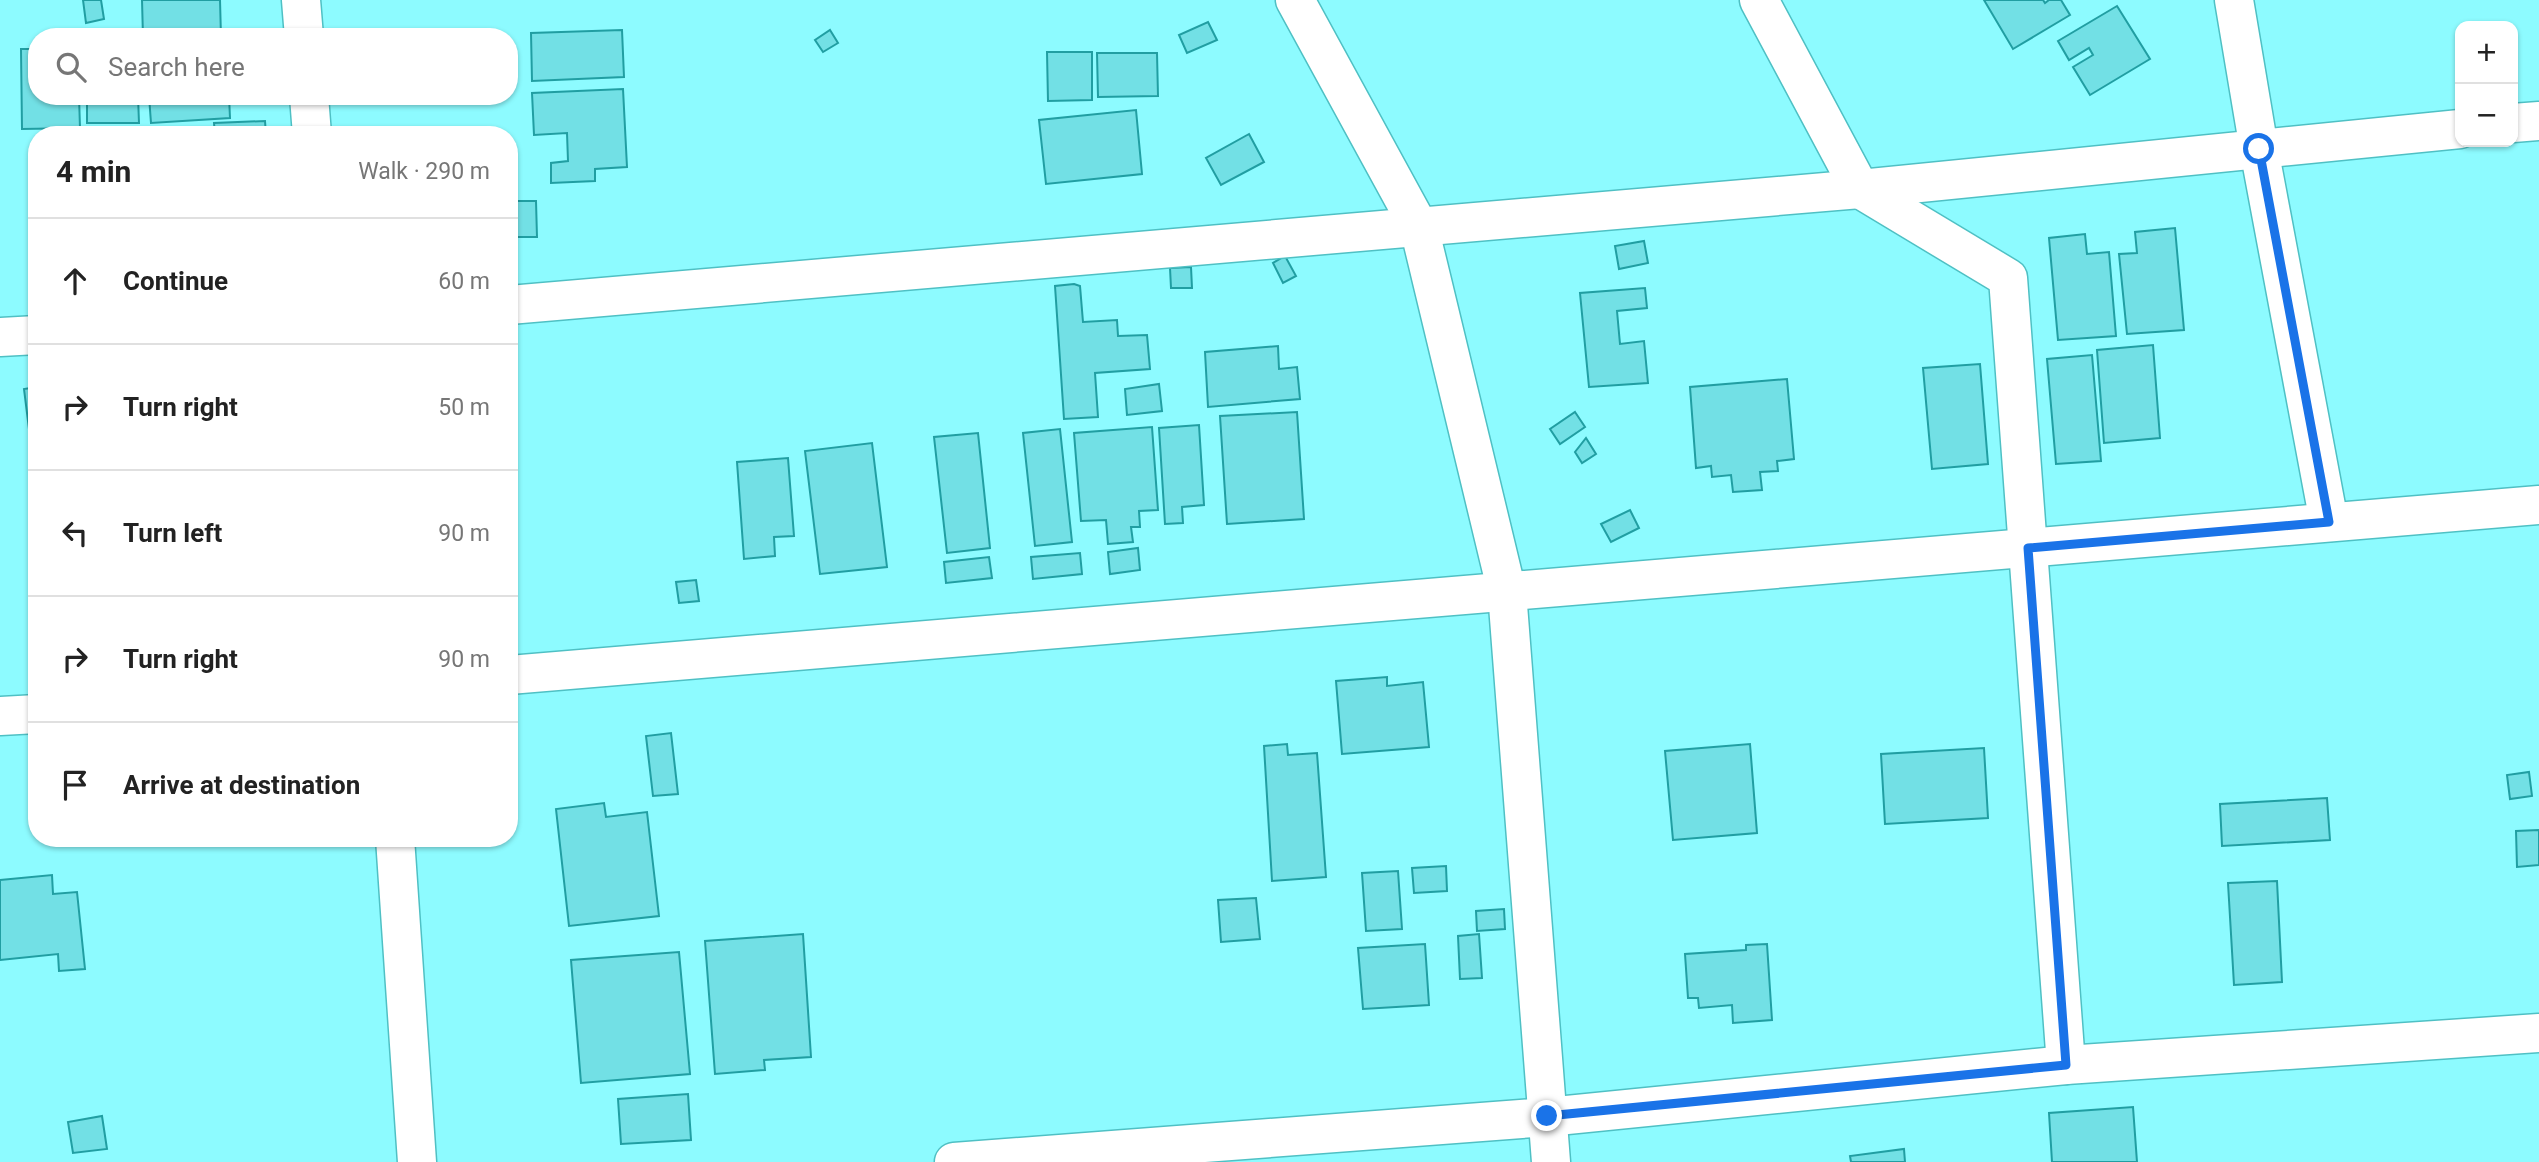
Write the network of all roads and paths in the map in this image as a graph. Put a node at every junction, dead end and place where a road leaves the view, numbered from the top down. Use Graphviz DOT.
graph roads {
  1 [pos="300,0"];
  2 [pos="1295,0"];
  3 [pos="1759,0"];
  4 [pos="2234,0"];
  5 [pos="303,28"];
  6 [pos="310,105"];
  7 [pos="2539,121"];
  8 [pos="2518,123"];
  9 [pos="311,126"];
  10 [pos="2455,129"];
  11 [pos="2259,149"];
  12 [pos="1860,189"];
  13 [pos="1419,227"];
  14 [pos="518,304"];
  15 [pos="28,335"];
  16 [pos="0,337"];
  17 [pos="2539,505"];
  18 [pos="2329,522"];
  19 [pos="2028,548"];
  20 [pos="1507,592"];
  21 [pos="518,674"];
  22 [pos="28,714"];
  23 [pos="0,716"];
  24 [pos="396,847"];
  25 [pos="2539,1033"];
  26 [pos="2066,1065"];
  27 [pos="1547,1116"];
  28 [pos="417,1162"];
  29 [pos="954,1162"];
  30 [pos="1550,1162"];
  1 -- 5 [label="street"];
  2 -- 13 [label="street"];
  3 -- 12 [label="street"];
  4 -- 11 [label="street"];
  6 -- 9 [label="street"];
  7 -- 8 [label="street"];
  10 -- 11 [label="street"];
  11 -- 12 [label="street"];
  11 -- 18 [label="street"];
  12 -- 13 [label="street"];
  12 -- 19 [label="street"];
  13 -- 14 [label="street"];
  13 -- 20 [label="street"];
  15 -- 16 [label="street"];
  17 -- 18 [label="street"];
  18 -- 19 [label="street"];
  19 -- 20 [label="street"];
  19 -- 26 [label="street"];
  20 -- 21 [label="street"];
  20 -- 27 [label="street"];
  22 -- 23 [label="street"];
  24 -- 28 [label="street"];
  25 -- 26 [label="street"];
  26 -- 27 [label="street"];
  27 -- 29 [label="street"];
  27 -- 30 [label="street"];
}
